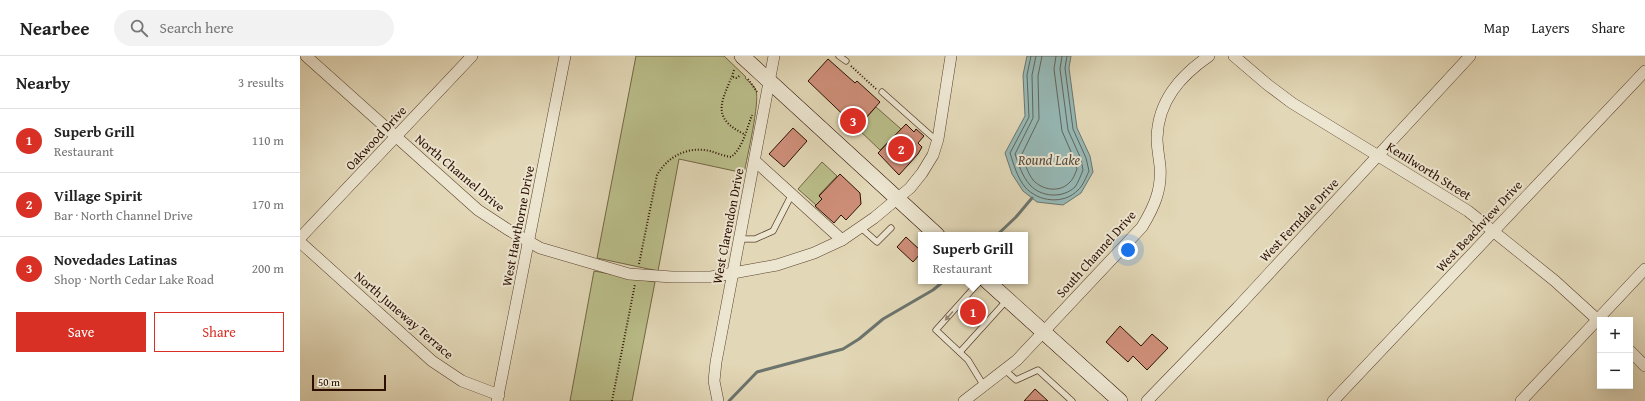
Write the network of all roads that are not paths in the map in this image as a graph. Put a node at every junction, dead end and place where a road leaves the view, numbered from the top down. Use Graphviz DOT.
graph roads {
  1 [pos="306,56"];
  2 [pos="472,56"];
  3 [pos="565,56"];
  4 [pos="774,56"];
  5 [pos="839,56"];
  6 [pos="951,56"];
  7 [pos="1209,56"];
  8 [pos="1234,56"];
  9 [pos="1470,56"];
  10 [pos="747,60"];
  11 [pos="846,61"];
  12 [pos="1645,71"];
  13 [pos="769,80"];
  14 [pos="882,92"];
  15 [pos="396,137"];
  16 [pos="937,142"];
  17 [pos="1379,155"];
  18 [pos="755,161"];
  19 [pos="792,194"];
  20 [pos="897,199"];
  21 [pos="860,227"];
  22 [pos="891,228"];
  23 [pos="1494,231"];
  24 [pos="934,232"];
  25 [pos="300,238"];
  26 [pos="740,239"];
  27 [pos="842,240"];
  28 [pos="300,242"];
  29 [pos="529,242"];
  30 [pos="1645,269"];
  31 [pos="733,274"];
  32 [pos="977,284"];
  33 [pos="990,284"];
  34 [pos="1008,299"];
  35 [pos="1602,317"];
  36 [pos="1597,318"];
  37 [pos="1597,322"];
  38 [pos="1044,332"];
  39 [pos="960,352"];
  40 [pos="1632,353"];
  41 [pos="1645,366"];
  42 [pos="1005,370"];
  43 [pos="984,386"];
  44 [pos="498,398"];
  45 [pos="718,401"];
  46 [pos="964,401"];
  47 [pos="1072,401"];
  48 [pos="1120,401"];
  49 [pos="1147,401"];
  50 [pos="1332,401"];
  51 [pos="1521,401"];
  1 -- 15 [label="street, North Channel Drive"];
  2 -- 15 [label="street, Oakwood Drive"];
  3 -- 29 [label="street, West Hawthorne Drive"];
  4 -- 13 [label="street, West Clarendon Drive"];
  5 -- 11 [label="lane"];
  6 -- 16 [label="street, North Channel Drive"];
  7 -- 38 [label="street, South Channel Drive"];
  8 -- 17 [label="street, Kenilworth Street"];
  9 -- 17 [label="street, West Ferndale Drive"];
  10 -- 13 [label="main road"];
  12 -- 23 [label="street, West Beachview Drive"];
  13 -- 18 [label="street, West Clarendon Drive"];
  13 -- 20 [label="main road"];
  14 -- 16 [label="lane"];
  15 -- 25 [label="street, Oakwood Drive"];
  15 -- 29 [label="street, North Channel Drive"];
  16 -- 20 [label="street, North Channel Drive"];
  17 -- 23 [label="street, Kenilworth Street"];
  17 -- 49 [label="street, West Ferndale Drive"];
  18 -- 19 [label="street"];
  18 -- 26 [label="street, West Clarendon Drive"];
  19 -- 26 [label="lane"];
  19 -- 27 [label="street"];
  20 -- 21 [label="street, North Channel Drive"];
  20 -- 24 [label="main road"];
  21 -- 22 [label="lane"];
  21 -- 27 [label="street, North Channel Drive"];
  23 -- 36 [label="street, Kenilworth Street"];
  23 -- 50 [label="street, West Beachview Drive"];
  26 -- 31 [label="street, West Clarendon Drive"];
  27 -- 31 [label="street, North Channel Drive"];
  28 -- 44 [label="street, North Juneway Terrace"];
  29 -- 31 [label="street, North Channel Drive"];
  29 -- 44 [label="street, West Hawthorne Drive"];
  30 -- 35 [label="street"];
  31 -- 45 [label="street, West Clarendon Drive"];
  32 -- 39 [label="lane, one-way"];
  33 -- 34 [label="main road"];
  34 -- 38 [label="main road"];
  34 -- 39 [label="lane"];
  37 -- 51 [label="street"];
  38 -- 42 [label="street, South Channel Drive"];
  38 -- 48 [label="main road"];
  39 -- 43 [label="lane"];
  40 -- 41 [label="street"];
  42 -- 43 [label="street, South Channel Drive"];
  42 -- 47 [label="lane"];
  43 -- 46 [label="street, South Channel Drive"];
}
